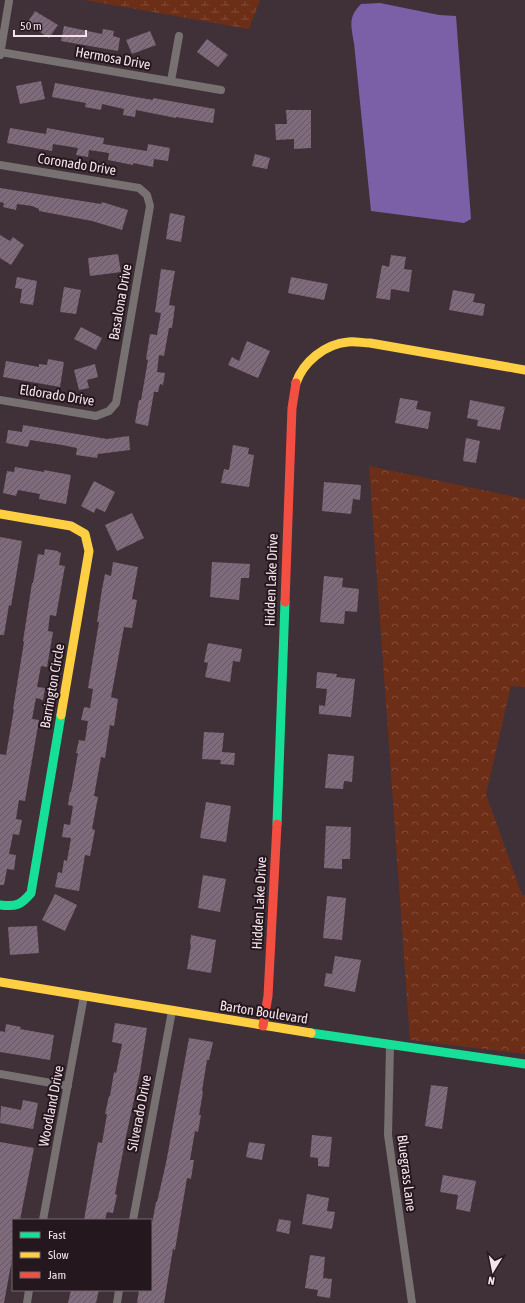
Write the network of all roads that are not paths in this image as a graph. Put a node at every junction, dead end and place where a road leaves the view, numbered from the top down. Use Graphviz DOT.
graph roads {
  1 [pos="8,1"];
  2 [pos="178,36"];
  3 [pos="0,54"];
  4 [pos="171,81"];
  5 [pos="220,90"];
  6 [pos="0,165"];
  7 [pos="147,195"];
  8 [pos="525,370"];
  9 [pos="0,400"];
  10 [pos="109,411"];
  11 [pos="0,514"];
  12 [pos="0,905"];
  13 [pos="0,982"];
  14 [pos="84,996"];
  15 [pos="172,1011"];
  16 [pos="263,1026"];
  17 [pos="390,1046"];
  18 [pos="525,1064"];
  19 [pos="0,1074"];
  20 [pos="68,1086"];
  21 [pos="43,1219"];
  22 [pos="133,1219"];
  23 [pos="29,1291"];
  24 [pos="120,1291"];
  25 [pos="27,1303"];
  26 [pos="117,1303"];
  27 [pos="412,1303"];
  1 -- 3 [label="street"];
  2 -- 4 [label="street"];
  3 -- 4 [label="street, Hermosa Drive"];
  4 -- 5 [label="street, Hermosa Drive"];
  6 -- 7 [label="street, Coronado Drive"];
  7 -- 10 [label="street, Basalona Drive"];
  8 -- 16 [label="street, Hidden Lake Drive"];
  9 -- 10 [label="street, Eldorado Drive"];
  11 -- 12 [label="street, Barrington Circle"];
  13 -- 14 [label="street, Barton Boulevard"];
  14 -- 15 [label="street, Barton Boulevard"];
  14 -- 20 [label="street, Woodland Drive"];
  15 -- 16 [label="street, Barton Boulevard"];
  15 -- 22 [label="street, Silverado Drive"];
  16 -- 17 [label="street, Barton Boulevard"];
  17 -- 18 [label="street, Barton Boulevard"];
  17 -- 27 [label="street, Bluegrass Lane"];
  19 -- 20 [label="street"];
  20 -- 21 [label="street, Woodland Drive"];
  23 -- 25 [label="street"];
  24 -- 26 [label="street"];
}
